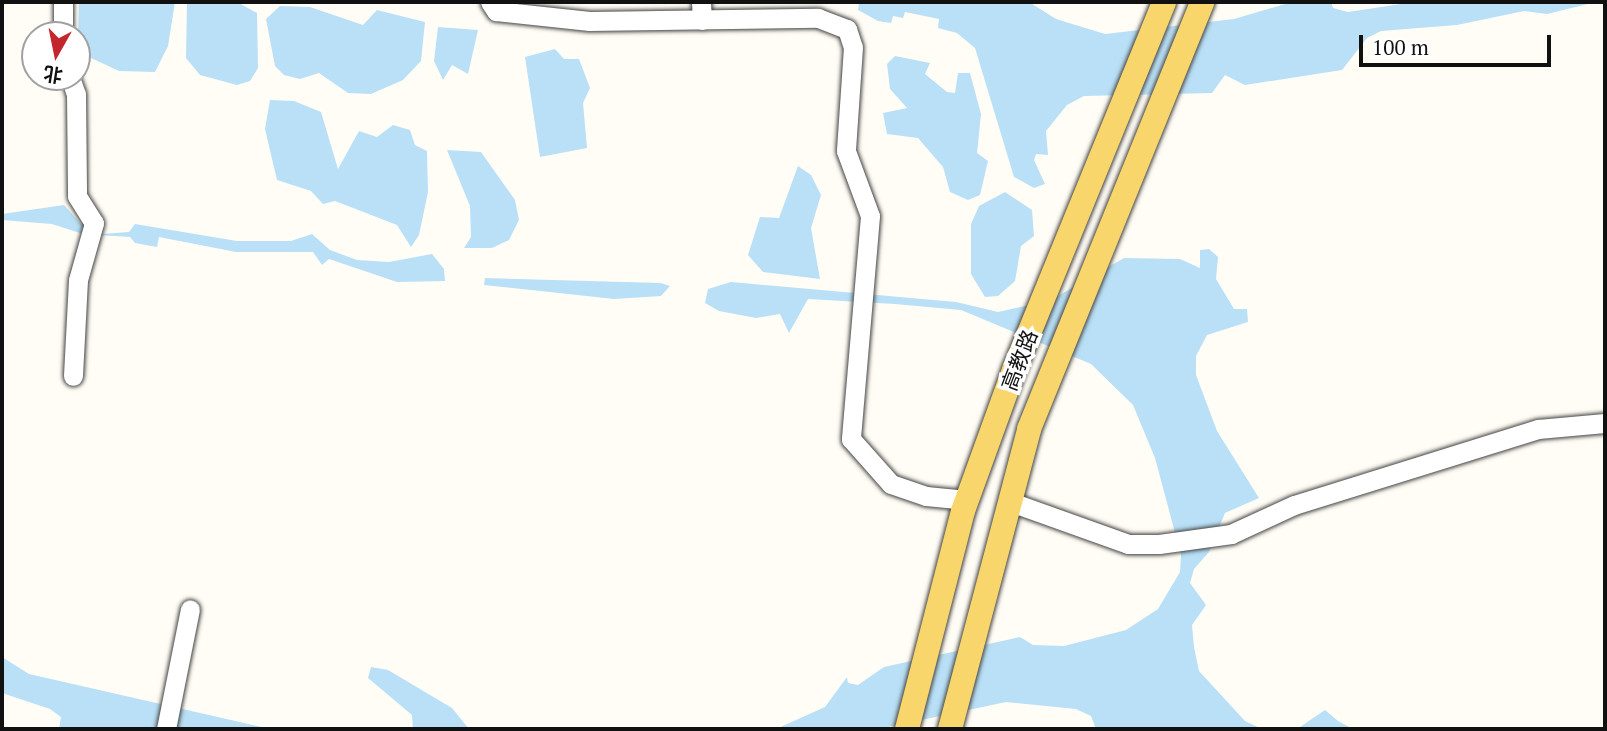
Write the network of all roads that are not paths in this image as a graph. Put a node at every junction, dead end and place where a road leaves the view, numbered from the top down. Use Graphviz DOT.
graph roads {
  1 [pos="63,2"];
  2 [pos="490,2"];
  3 [pos="1164,2"];
  4 [pos="1202,2"];
  5 [pos="702,11"];
  6 [pos="63,21"];
  7 [pos="75,91"];
  8 [pos="73,376"];
  9 [pos="1605,423"];
  10 [pos="967,500"];
  11 [pos="1009,501"];
  12 [pos="190,609"];
  13 [pos="950,728"];
  14 [pos="166,729"];
  15 [pos="907,729"];
  1 -- 6 [label="street"];
  2 -- 5 [label="street"];
  3 -- 10 [label="main road, 高教路"];
  4 -- 11 [label="main road, 高教路"];
  5 -- 10 [label="street"];
  7 -- 8 [label="street"];
  9 -- 11 [label="street"];
  10 -- 15 [label="main road, 高教路"];
  11 -- 13 [label="main road, 高教路"];
  12 -- 14 [label="street"];
}
